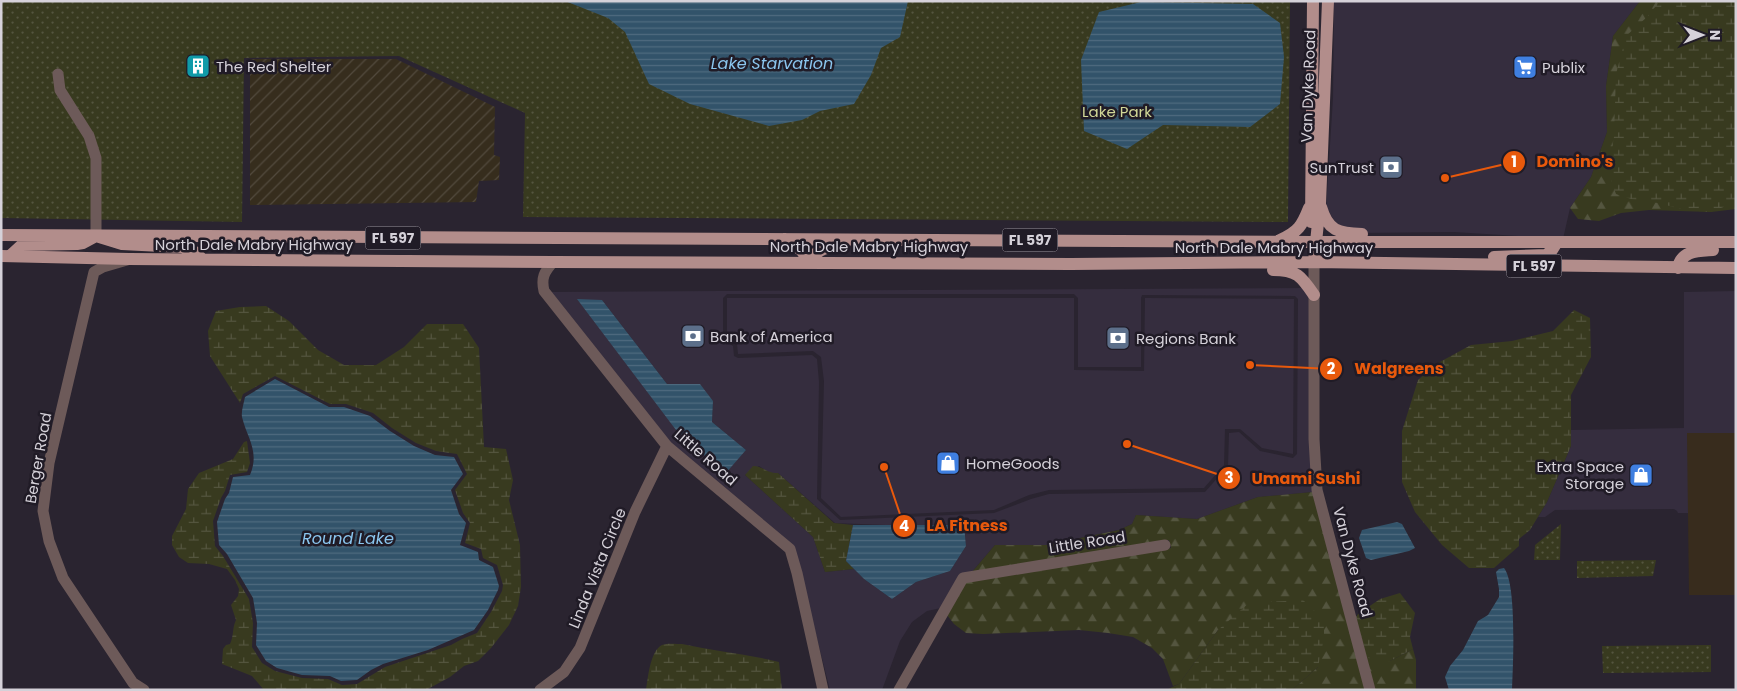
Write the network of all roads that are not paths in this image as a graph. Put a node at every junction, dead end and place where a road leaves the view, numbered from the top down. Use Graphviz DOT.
graph roads {
  1 [pos="1313,1"];
  2 [pos="1328,1"];
  3 [pos="58,74"];
  4 [pos="1316,203"];
  5 [pos="1,235"];
  6 [pos="96,236"];
  7 [pos="784,239"];
  8 [pos="959,240"];
  9 [pos="1276,241"];
  10 [pos="1314,242"];
  11 [pos="1514,242"];
  12 [pos="1557,242"];
  13 [pos="1736,242"];
  14 [pos="1736,250"];
  15 [pos="5,256"];
  16 [pos="129,259"];
  17 [pos="204,260"];
  18 [pos="553,262"];
  19 [pos="816,262"];
  20 [pos="1314,262"];
  21 [pos="1430,264"];
  22 [pos="1678,268"];
  23 [pos="1736,268"];
  24 [pos="1314,295"];
  25 [pos="667,446"];
  26 [pos="1165,544"];
  27 [pos="128,686"];
  28 [pos="144,690"];
  29 [pos="540,690"];
  30 [pos="824,690"];
  31 [pos="898,690"];
  32 [pos="1370,690"];
  1 -- 4 [label="main road, Van Dyke Road"];
  2 -- 4 [label="main road, Van Dyke Road"];
  3 -- 6 [label="street"];
  4 -- 9 [label="main road"];
  4 -- 10 [label="main road, Van Dyke Road"];
  4 -- 11 [label="main road"];
  5 -- 6 [label="main road, North Dale Mabry Highway / FL 597"];
  6 -- 7 [label="main road, North Dale Mabry Highway / FL 597"];
  6 -- 15 [label="main road"];
  6 -- 17 [label="main road"];
  7 -- 8 [label="main road, North Dale Mabry Highway / FL 597"];
  7 -- 19 [label="main road"];
  8 -- 9 [label="main road, North Dale Mabry Highway / FL 597"];
  8 -- 19 [label="main road"];
  9 -- 10 [label="main road, North Dale Mabry Highway / FL 597"];
  10 -- 11 [label="main road, North Dale Mabry Highway / FL 597"];
  10 -- 20 [label="main road, Van Dyke Road"];
  11 -- 12 [label="main road, North Dale Mabry Highway / FL 597"];
  12 -- 13 [label="main road, North Dale Mabry Highway / FL 597"];
  12 -- 21 [label="main road"];
  14 -- 22 [label="main road"];
  15 -- 16 [label="main road, North Dale Mabry Highway / FL 597"];
  16 -- 17 [label="main road, North Dale Mabry Highway / FL 597"];
  16 -- 27 [label="street, Berger Road"];
  17 -- 18 [label="main road, North Dale Mabry Highway / FL 597"];
  18 -- 19 [label="main road, North Dale Mabry Highway / FL 597"];
  18 -- 25 [label="street, Little Road"];
  19 -- 20 [label="main road, North Dale Mabry Highway / FL 597"];
  19 -- 24 [label="main road"];
  20 -- 21 [label="main road, North Dale Mabry Highway / FL 597"];
  20 -- 24 [label="street, Van Dyke Road"];
  21 -- 22 [label="main road, North Dale Mabry Highway / FL 597"];
  22 -- 23 [label="main road, North Dale Mabry Highway / FL 597"];
  24 -- 32 [label="street, Van Dyke Road"];
  25 -- 29 [label="street, Linda Vista Circle"];
  25 -- 30 [label="street, Little Road"];
  26 -- 31 [label="street, Little Road"];
  27 -- 28 [label="street"];
}
